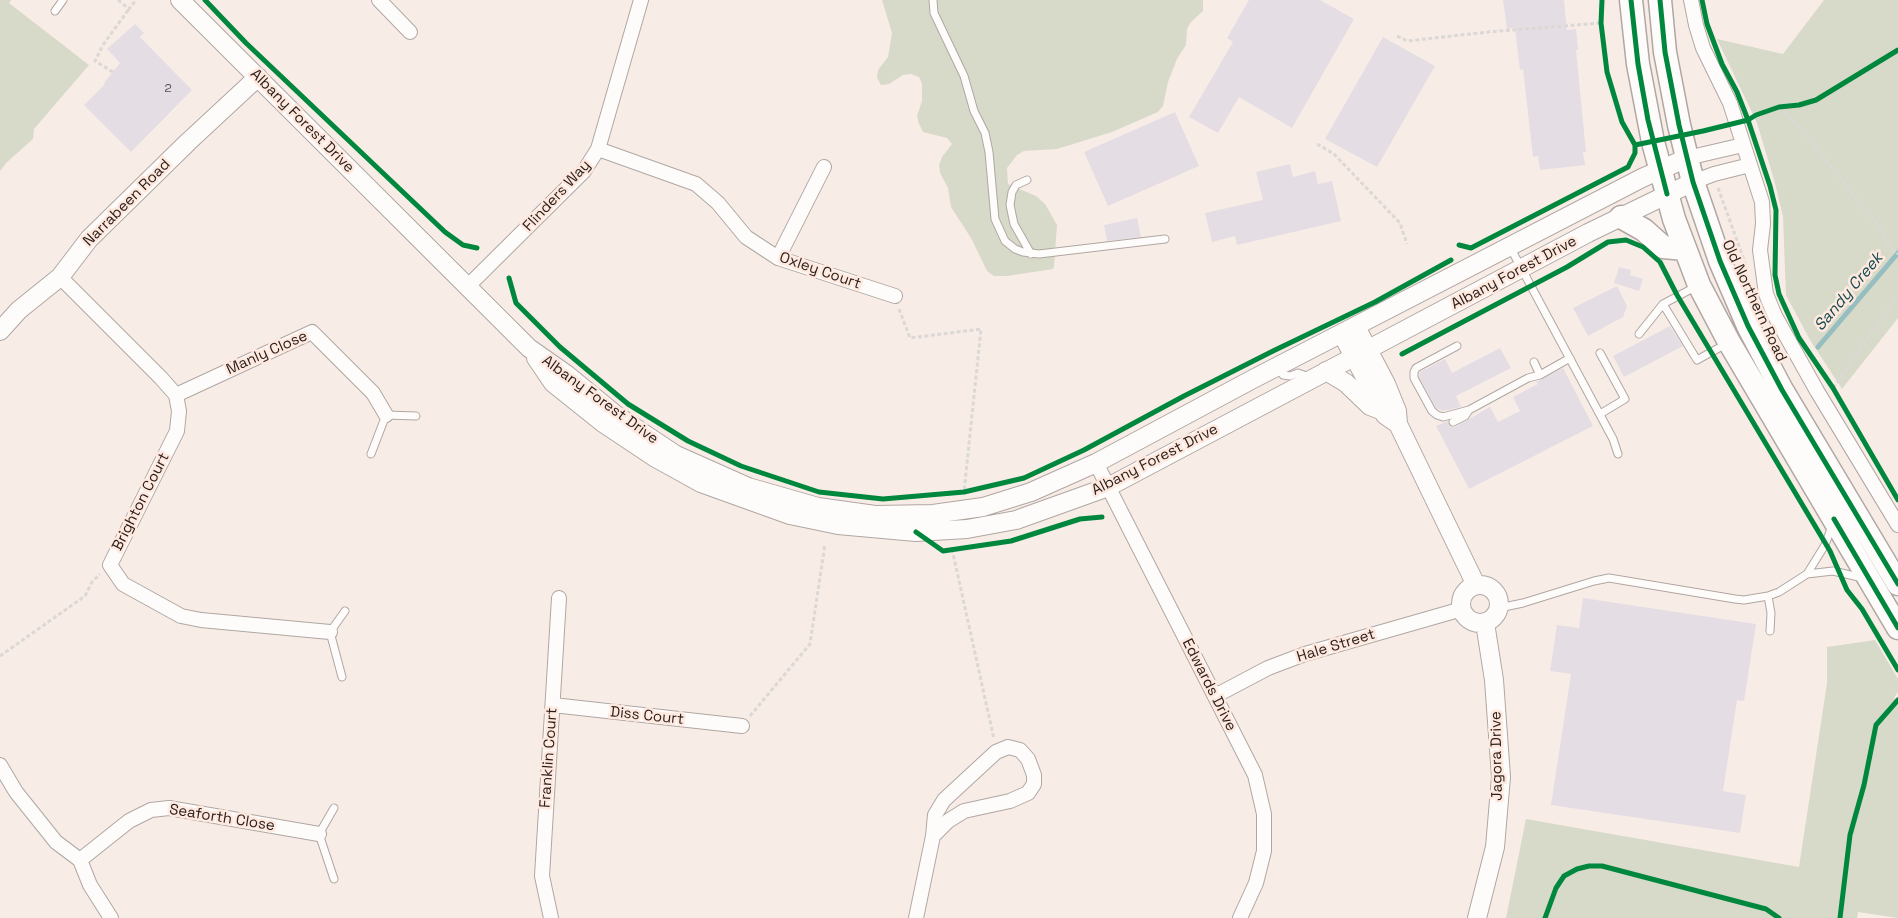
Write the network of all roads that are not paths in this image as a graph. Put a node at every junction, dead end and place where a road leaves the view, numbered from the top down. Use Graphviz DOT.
graph roads {
  1 [pos="63,0"];
  2 [pos="180,0"];
  3 [pos="379,0"];
  4 [pos="641,0"];
  5 [pos="933,0"];
  6 [pos="1631,0"];
  7 [pos="1660,0"];
  8 [pos="1691,0"];
  9 [pos="54,11"];
  10 [pos="410,32"];
  11 [pos="258,77"];
  12 [pos="1743,145"];
  13 [pos="598,150"];
  14 [pos="1687,158"];
  15 [pos="1750,165"];
  16 [pos="824,167"];
  17 [pos="1660,169"];
  18 [pos="1027,180"];
  19 [pos="1693,182"];
  20 [pos="1667,194"];
  21 [pos="1622,217"];
  22 [pos="1164,239"];
  23 [pos="1510,247"];
  24 [pos="1685,250"];
  25 [pos="1031,254"];
  26 [pos="778,258"];
  27 [pos="1522,269"];
  28 [pos="60,278"];
  29 [pos="1699,285"];
  30 [pos="467,287"];
  31 [pos="895,296"];
  32 [pos="1663,304"];
  33 [pos="1349,330"];
  34 [pos="0,331"];
  35 [pos="1639,334"];
  36 [pos="1729,342"];
  37 [pos="1457,346"];
  38 [pos="529,348"];
  39 [pos="1362,353"];
  40 [pos="1600,353"];
  41 [pos="1570,358"];
  42 [pos="1534,362"];
  43 [pos="1277,367"];
  44 [pos="1319,375"];
  45 [pos="1540,375"];
  46 [pos="176,395"];
  47 [pos="1469,410"];
  48 [pos="1383,411"];
  49 [pos="1600,414"];
  50 [pos="386,415"];
  51 [pos="416,416"];
  52 [pos="1453,422"];
  53 [pos="1398,424"];
  54 [pos="371,454"];
  55 [pos="1618,454"];
  56 [pos="1096,463"];
  57 [pos="1108,487"];
  58 [pos="1834,519"];
  59 [pos="1898,525"];
  60 [pos="1806,574"];
  61 [pos="1868,579"];
  62 [pos="1898,584"];
  63 [pos="1476,585"];
  64 [pos="1768,596"];
  65 [pos="559,598"];
  66 [pos="1499,608"];
  67 [pos="1462,609"];
  68 [pos="345,611"];
  69 [pos="1485,623"];
  70 [pos="1898,628"];
  71 [pos="1770,631"];
  72 [pos="330,632"];
  73 [pos="342,677"];
  74 [pos="1215,696"];
  75 [pos="553,705"];
  76 [pos="742,726"];
  77 [pos="0,765"];
  78 [pos="334,808"];
  79 [pos="319,834"];
  80 [pos="933,836"];
  81 [pos="80,860"];
  82 [pos="334,879"];
  83 [pos="110,918"];
  84 [pos="551,918"];
  85 [pos="916,918"];
  86 [pos="1240,918"];
  87 [pos="1477,918"];
  1 -- 9 [label="lane"];
  2 -- 11 [label="street, Albany Forest Drive"];
  3 -- 10 [label="street"];
  4 -- 13 [label="street, Flinders Way"];
  5 -- 25 [label="lane"];
  6 -- 17 [label="highway"];
  7 -- 14 [label="highway, Old Northern Road"];
  8 -- 12 [label="street, Old Northern Road"];
  11 -- 28 [label="street, Narrabeen Road"];
  11 -- 30 [label="street, Albany Forest Drive"];
  12 -- 14 [label="street"];
  12 -- 15 [label="street, Old Northern Road"];
  13 -- 26 [label="street, Oxley Court"];
  13 -- 30 [label="street, Flinders Way"];
  14 -- 17 [label="street, Albany Forest Drive"];
  14 -- 19 [label="highway, Old Northern Road"];
  15 -- 19 [label="street"];
  15 -- 59 [label="street, Old Northern Road"];
  16 -- 26 [label="street"];
  17 -- 20 [label="highway"];
  17 -- 23 [label="street, Albany Forest Drive"];
  18 -- 25 [label="lane"];
  19 -- 20 [label="street, Albany Forest Drive"];
  19 -- 62 [label="highway, Old Northern Road"];
  20 -- 21 [label="street, Albany Forest Drive"];
  20 -- 24 [label="highway"];
  21 -- 24 [label="highway"];
  21 -- 27 [label="street, Albany Forest Drive"];
  22 -- 25 [label="lane"];
  23 -- 27 [label="lane"];
  23 -- 33 [label="street, Albany Forest Drive"];
  24 -- 29 [label="highway"];
  26 -- 31 [label="street, Oxley Court"];
  27 -- 39 [label="street, Albany Forest Drive"];
  27 -- 41 [label="lane"];
  28 -- 34 [label="street, Narrabeen Road"];
  28 -- 46 [label="street"];
  29 -- 32 [label="lane"];
  29 -- 36 [label="highway"];
  30 -- 38 [label="street, Albany Forest Drive"];
  32 -- 35 [label="lane"];
  32 -- 36 [label="lane"];
  33 -- 39 [label="street"];
  33 -- 43 [label="street, Albany Forest Drive"];
  36 -- 58 [label="highway"];
  37 -- 47 [label="lane"];
  38 -- 56 [label="street, Albany Forest Drive"];
  38 -- 57 [label="street, Albany Forest Drive"];
  39 -- 44 [label="street, Albany Forest Drive"];
  39 -- 48 [label="street"];
  39 -- 53 [label="street"];
  40 -- 49 [label="lane"];
  41 -- 45 [label="lane"];
  41 -- 49 [label="lane"];
  42 -- 45 [label="lane"];
  43 -- 44 [label="lane"];
  43 -- 56 [label="street, Albany Forest Drive"];
  44 -- 48 [label="street"];
  44 -- 57 [label="street, Albany Forest Drive"];
  45 -- 47 [label="lane"];
  46 -- 50 [label="street, Manly Close"];
  46 -- 72 [label="street, Brighton Court"];
  47 -- 52 [label="lane"];
  48 -- 53 [label="street"];
  49 -- 55 [label="lane"];
  50 -- 51 [label="lane"];
  50 -- 54 [label="lane"];
  53 -- 63 [label="street"];
  56 -- 57 [label="street, Edwards Drive"];
  57 -- 74 [label="street, Edwards Drive"];
  58 -- 60 [label="lane"];
  58 -- 61 [label="highway"];
  60 -- 61 [label="lane"];
  60 -- 64 [label="lane"];
  61 -- 70 [label="highway"];
  63 -- 66 [label="street"];
  63 -- 67 [label="street"];
  64 -- 66 [label="lane"];
  64 -- 71 [label="lane"];
  65 -- 75 [label="street, Franklin Court"];
  66 -- 69 [label="street"];
  67 -- 69 [label="street"];
  67 -- 74 [label="street, Hale Street"];
  68 -- 72 [label="lane"];
  69 -- 87 [label="street, Jagora Drive"];
  72 -- 73 [label="lane"];
  74 -- 86 [label="street, Edwards Drive"];
  75 -- 76 [label="street, Diss Court"];
  75 -- 84 [label="street, Franklin Court"];
  77 -- 81 [label="street"];
  78 -- 79 [label="lane"];
  79 -- 81 [label="street, Seaforth Close"];
  79 -- 82 [label="lane"];
  80 -- 80 [label="street"];
  80 -- 85 [label="street"];
  81 -- 83 [label="street"];
}
